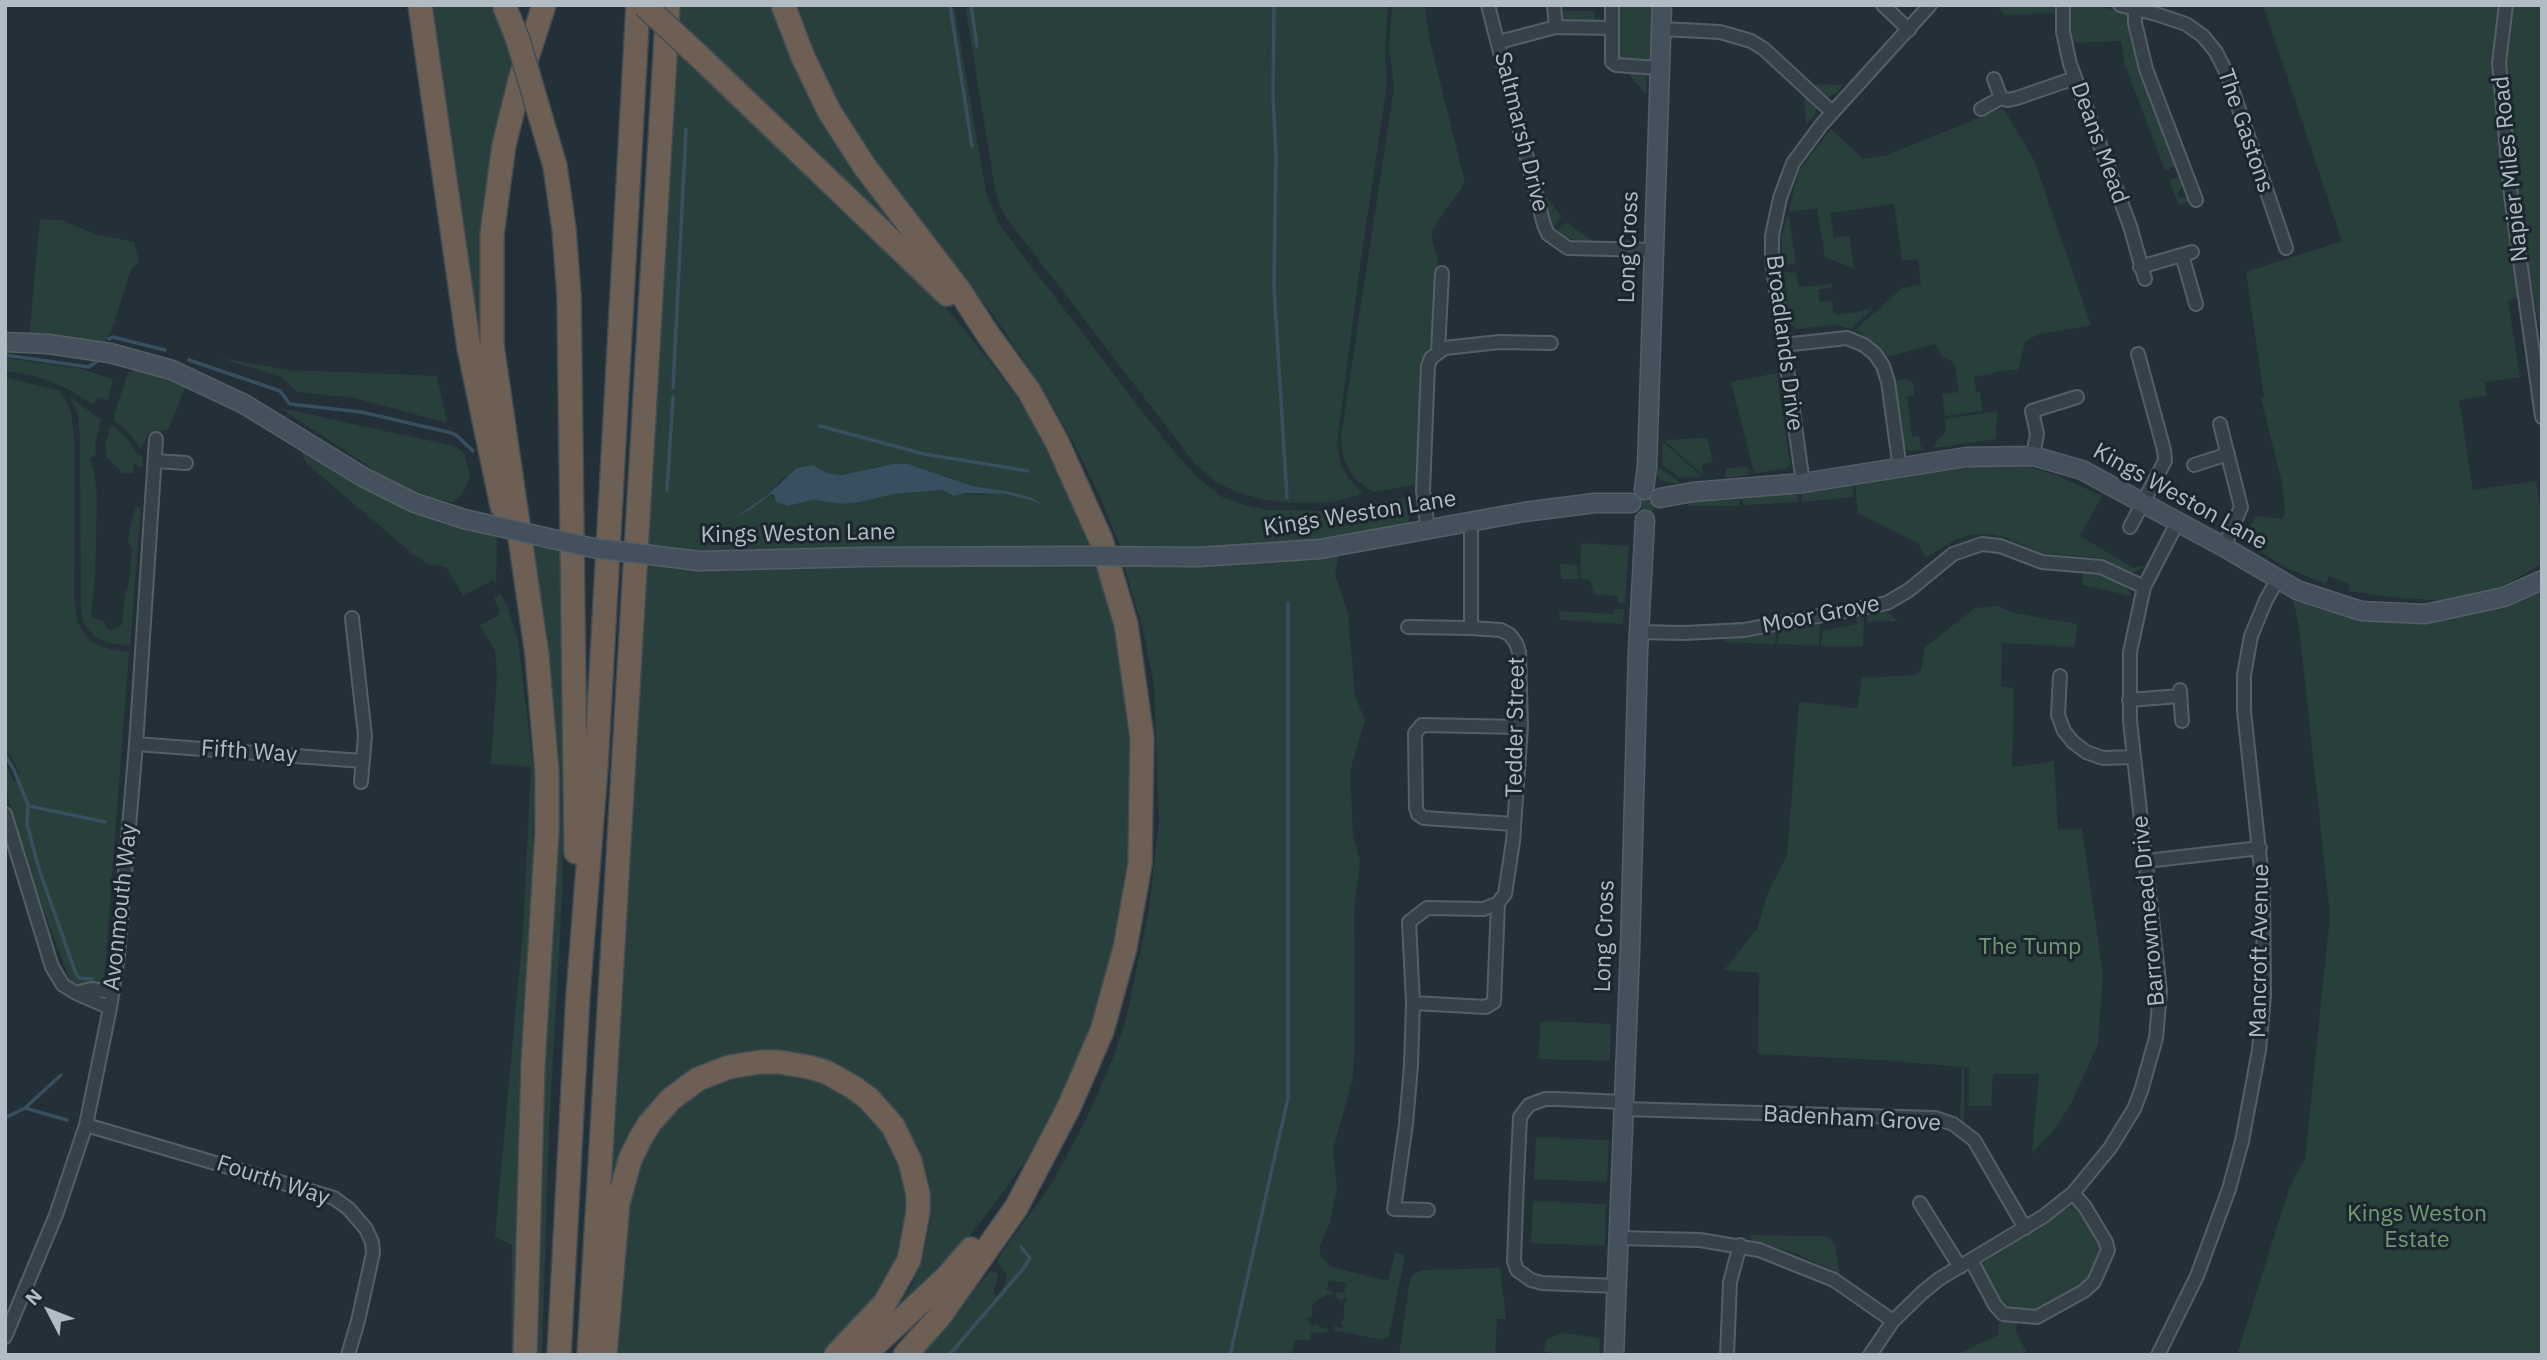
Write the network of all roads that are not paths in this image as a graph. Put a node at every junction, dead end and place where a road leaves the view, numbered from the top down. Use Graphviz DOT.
graph roads {
  1 [pos="420,5"];
  2 [pos="504,5"];
  3 [pos="544,5"];
  4 [pos="638,5"];
  5 [pos="644,5"];
  6 [pos="668,5"];
  7 [pos="783,5"];
  8 [pos="1489,5"];
  9 [pos="1554,5"];
  10 [pos="1612,5"];
  11 [pos="1662,5"];
  12 [pos="1883,5"];
  13 [pos="1930,5"];
  14 [pos="2063,5"];
  15 [pos="2120,5"];
  16 [pos="2506,5"];
  17 [pos="2135,8"];
  18 [pos="2157,10"];
  19 [pos="1556,27"];
  20 [pos="1611,28"];
  21 [pos="1662,29"];
  22 [pos="1909,30"];
  23 [pos="1499,42"];
  24 [pos="1660,68"];
  25 [pos="2075,78"];
  26 [pos="1994,79"];
  27 [pos="2001,98"];
  28 [pos="1982,109"];
  29 [pos="1832,112"];
  30 [pos="2189,194"];
  31 [pos="2286,248"];
  32 [pos="1653,250"];
  33 [pos="1442,273"];
  34 [pos="2196,304"];
  35 [pos="989,336"];
  36 [pos="5,342"];
  37 [pos="1551,343"];
  38 [pos="1783,345"];
  39 [pos="1438,351"];
  40 [pos="2143,361"];
  41 [pos="2077,397"];
  42 [pos="2542,417"];
  43 [pos="2220,424"];
  44 [pos="156,439"];
  45 [pos="2228,454"];
  46 [pos="2033,456"];
  47 [pos="156,461"];
  48 [pos="186,463"];
  49 [pos="2194,465"];
  50 [pos="1900,469"];
  51 [pos="1802,483"];
  52 [pos="1652,494"];
  53 [pos="2144,502"];
  54 [pos="1631,503"];
  55 [pos="1645,520"];
  56 [pos="2178,521"];
  57 [pos="1471,522"];
  58 [pos="2130,527"];
  59 [pos="1428,531"];
  60 [pos="2224,547"];
  61 [pos="2278,579"];
  62 [pos="2542,580"];
  63 [pos="2144,587"];
  64 [pos="352,618"];
  65 [pos="1408,627"];
  66 [pos="1471,628"];
  67 [pos="1639,632"];
  68 [pos="537,655"];
  69 [pos="2060,676"];
  70 [pos="2129,701"];
  71 [pos="2182,721"];
  72 [pos="1521,727"];
  73 [pos="136,744"];
  74 [pos="2134,757"];
  75 [pos="362,761"];
  76 [pos="361,782"];
  77 [pos="5,814"];
  78 [pos="1514,824"];
  79 [pos="2260,848"];
  80 [pos="2146,861"];
  81 [pos="1498,903"];
  82 [pos="113,992"];
  83 [pos="76,993"];
  84 [pos="578,996"];
  85 [pos="1413,1003"];
  86 [pos="110,1008"];
  87 [pos="1623,1106"];
  88 [pos="86,1125"];
  89 [pos="1040,1162"];
  90 [pos="2073,1193"];
  91 [pos="1920,1203"];
  92 [pos="1428,1210"];
  93 [pos="2025,1228"];
  94 [pos="1619,1238"];
  95 [pos="1740,1245"];
  96 [pos="1965,1264"];
  97 [pos="1616,1286"];
  98 [pos="1893,1321"];
  99 [pos="5,1337"];
  100 [pos="348,1355"];
  101 [pos="525,1355"];
  102 [pos="559,1355"];
  103 [pos="589,1355"];
  104 [pos="605,1355"];
  105 [pos="836,1355"];
  106 [pos="864,1355"];
  107 [pos="905,1355"];
  108 [pos="1614,1355"];
  109 [pos="1727,1355"];
  110 [pos="1870,1355"];
  111 [pos="2158,1355"];
  1 -- 68 [label="highway"];
  2 -- 84 [label="highway, bridge"];
  3 -- 68 [label="highway"];
  4 -- 84 [label="highway"];
  5 -- 35 [label="highway, bridge"];
  6 -- 103 [label="highway"];
  7 -- 35 [label="highway"];
  8 -- 23 [label="street, Saltmarsh Drive"];
  9 -- 19 [label="street"];
  10 -- 20 [label="street"];
  11 -- 21 [label="street, Long Cross"];
  12 -- 22 [label="street"];
  13 -- 22 [label="street, Broadlands Drive"];
  14 -- 25 [label="street, Deans Mead"];
  15 -- 17 [label="street, The Gastons"];
  16 -- 42 [label="street, Napier Miles Road"];
  17 -- 18 [label="street, The Gastons"];
  17 -- 30 [label="street"];
  18 -- 31 [label="street, The Gastons"];
  19 -- 20 [label="street"];
  19 -- 23 [label="street"];
  20 -- 24 [label="street"];
  21 -- 24 [label="street, Long Cross"];
  21 -- 29 [label="street"];
  22 -- 29 [label="street, Broadlands Drive"];
  23 -- 32 [label="street, Saltmarsh Drive"];
  24 -- 32 [label="street, Long Cross"];
  25 -- 27 [label="street"];
  25 -- 34 [label="street, Deans Mead"];
  26 -- 27 [label="street"];
  27 -- 28 [label="street"];
  29 -- 38 [label="street, Broadlands Drive"];
  32 -- 52 [label="street, Long Cross"];
  33 -- 39 [label="street"];
  35 -- 89 [label="highway"];
  36 -- 59 [label="street, Kings Weston Lane, bridge"];
  37 -- 39 [label="street"];
  38 -- 50 [label="street"];
  38 -- 51 [label="street, Broadlands Drive"];
  39 -- 59 [label="street"];
  40 -- 53 [label="street"];
  41 -- 46 [label="street"];
  43 -- 45 [label="street"];
  44 -- 47 [label="street, Avonmouth Way"];
  45 -- 49 [label="street"];
  45 -- 60 [label="street"];
  46 -- 50 [label="street, Kings Weston Lane"];
  46 -- 53 [label="street, Kings Weston Lane"];
  47 -- 48 [label="street"];
  47 -- 73 [label="street, Avonmouth Way"];
  50 -- 51 [label="street, Kings Weston Lane"];
  51 -- 52 [label="street, Kings Weston Lane"];
  52 -- 54 [label="street"];
  52 -- 55 [label="street"];
  53 -- 56 [label="street, Kings Weston Lane"];
  53 -- 58 [label="street"];
  54 -- 55 [label="street"];
  54 -- 57 [label="street, Kings Weston Lane"];
  55 -- 67 [label="street, Long Cross"];
  56 -- 60 [label="street, Kings Weston Lane"];
  56 -- 63 [label="street, Barrowmead Drive"];
  57 -- 59 [label="street, Kings Weston Lane"];
  57 -- 66 [label="street"];
  60 -- 61 [label="street, Kings Weston Lane"];
  61 -- 62 [label="street, Kings Weston Lane"];
  61 -- 79 [label="street, Mancroft Avenue"];
  63 -- 67 [label="street, Moor Grove"];
  63 -- 70 [label="street, Barrowmead Drive"];
  64 -- 75 [label="street"];
  65 -- 66 [label="street, Tedder Street"];
  66 -- 72 [label="street, Tedder Street"];
  67 -- 87 [label="street, Long Cross"];
  68 -- 101 [label="highway"];
  69 -- 74 [label="street"];
  70 -- 71 [label="street"];
  70 -- 74 [label="street, Barrowmead Drive"];
  72 -- 78 [label="street, Tedder Street"];
  72 -- 78 [label="street"];
  73 -- 75 [label="street, Fifth Way"];
  73 -- 82 [label="street, Avonmouth Way"];
  74 -- 80 [label="street, Barrowmead Drive"];
  75 -- 76 [label="street"];
  77 -- 83 [label="street"];
  78 -- 81 [label="street, Tedder Street"];
  79 -- 80 [label="street"];
  79 -- 111 [label="street, Mancroft Avenue"];
  80 -- 90 [label="street, Barrowmead Drive"];
  81 -- 85 [label="street"];
  81 -- 85 [label="street, Tedder Street"];
  82 -- 83 [label="street"];
  82 -- 86 [label="street, Avonmouth Way"];
  83 -- 86 [label="street"];
  84 -- 102 [label="highway"];
  85 -- 92 [label="street"];
  86 -- 88 [label="street, Avonmouth Way"];
  87 -- 93 [label="street, Badenham Grove"];
  87 -- 94 [label="street, Long Cross"];
  87 -- 97 [label="street, Badenham Grove"];
  88 -- 99 [label="street, Avonmouth Way"];
  88 -- 100 [label="street, Fourth Way"];
  89 -- 106 [label="highway"];
  89 -- 107 [label="highway"];
  90 -- 93 [label="street, Barrowmead Drive"];
  90 -- 96 [label="street"];
  91 -- 96 [label="street"];
  93 -- 96 [label="street, Barrowmead Drive"];
  94 -- 95 [label="street"];
  94 -- 97 [label="street, Long Cross"];
  95 -- 98 [label="street"];
  95 -- 109 [label="street"];
  96 -- 98 [label="street, Barrowmead Drive"];
  97 -- 108 [label="street, Long Cross"];
  98 -- 110 [label="street, Barrowmead Drive"];
  104 -- 105 [label="highway"];
}
